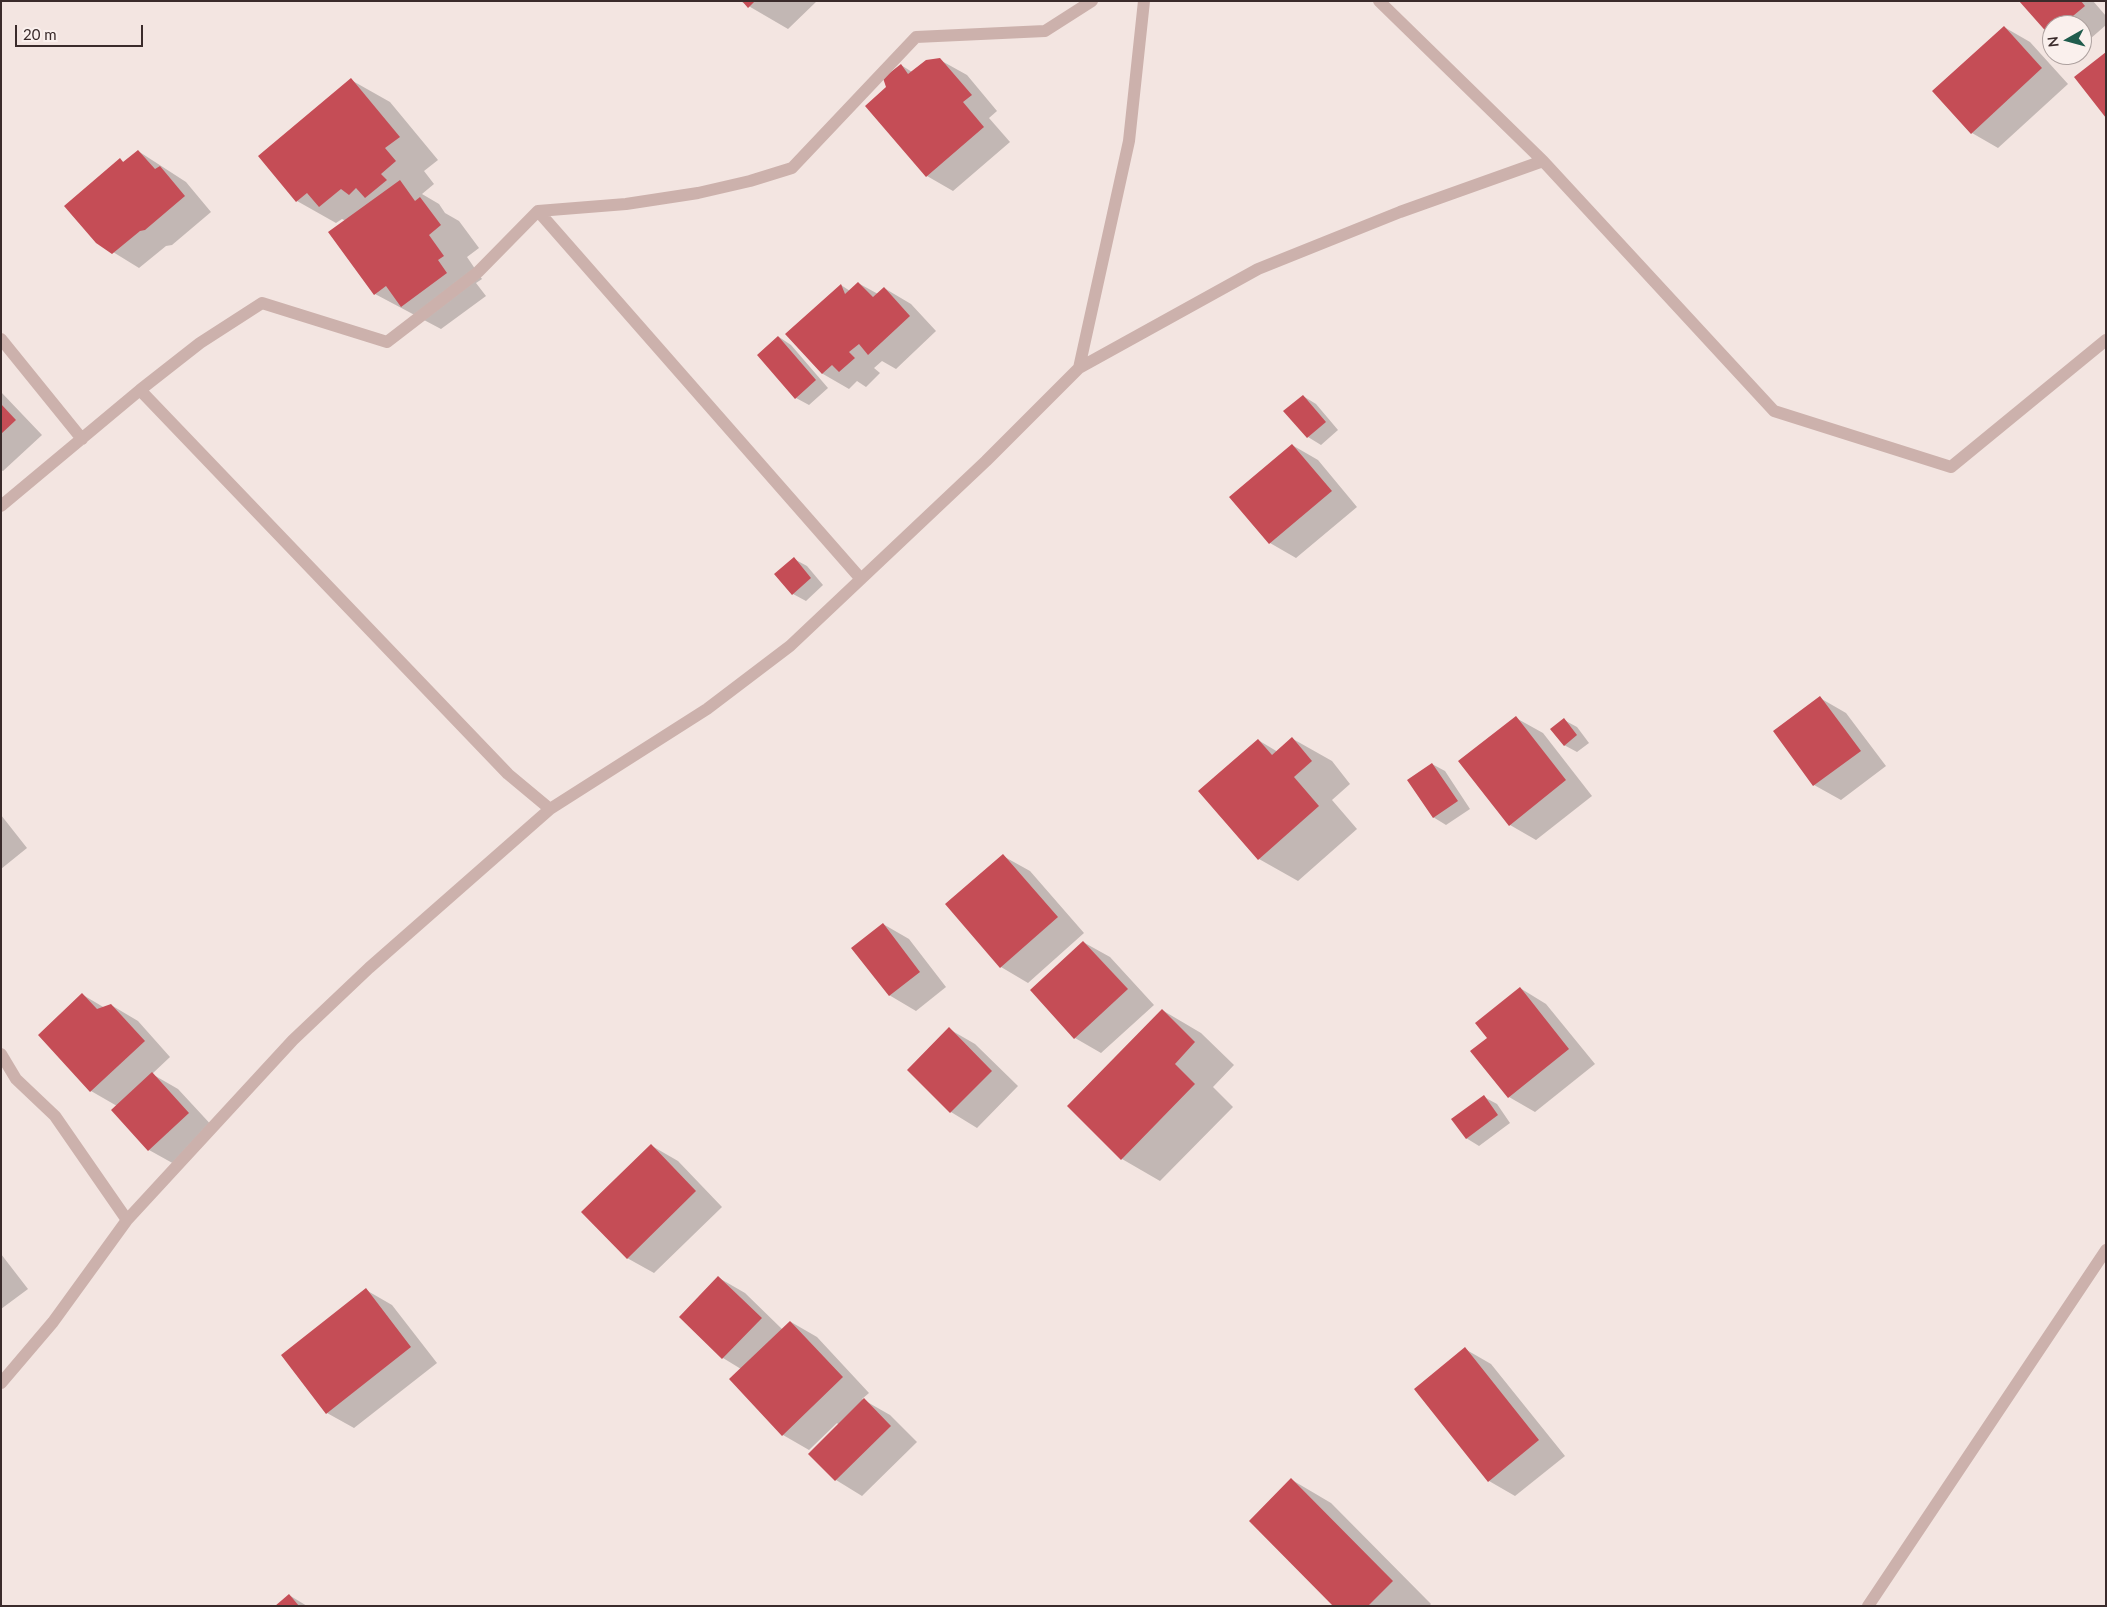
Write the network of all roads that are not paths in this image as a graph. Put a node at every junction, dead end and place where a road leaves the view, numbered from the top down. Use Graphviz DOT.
graph roads {
  1 [pos="1092,1"];
  2 [pos="1144,1"];
  3 [pos="1378,1"];
  4 [pos="1543,161"];
  5 [pos="538,211"];
  6 [pos="1,339"];
  7 [pos="2106,340"];
  8 [pos="1080,368"];
  9 [pos="140,390"];
  10 [pos="82,439"];
  11 [pos="1,506"];
  12 [pos="861,579"];
  13 [pos="550,809"];
  14 [pos="1,1054"];
  15 [pos="127,1220"];
  16 [pos="2106,1250"];
  17 [pos="1,1383"];
  18 [pos="1868,1606"];
  1 -- 5 [label="street"];
  2 -- 8 [label="street"];
  3 -- 4 [label="street"];
  4 -- 7 [label="street"];
  4 -- 8 [label="street"];
  5 -- 9 [label="street"];
  5 -- 12 [label="street"];
  6 -- 10 [label="street"];
  8 -- 12 [label="street"];
  9 -- 10 [label="street"];
  9 -- 13 [label="street"];
  10 -- 11 [label="street"];
  12 -- 13 [label="street"];
  13 -- 15 [label="street"];
  14 -- 15 [label="street"];
  15 -- 17 [label="street"];
  16 -- 18 [label="street"];
}
